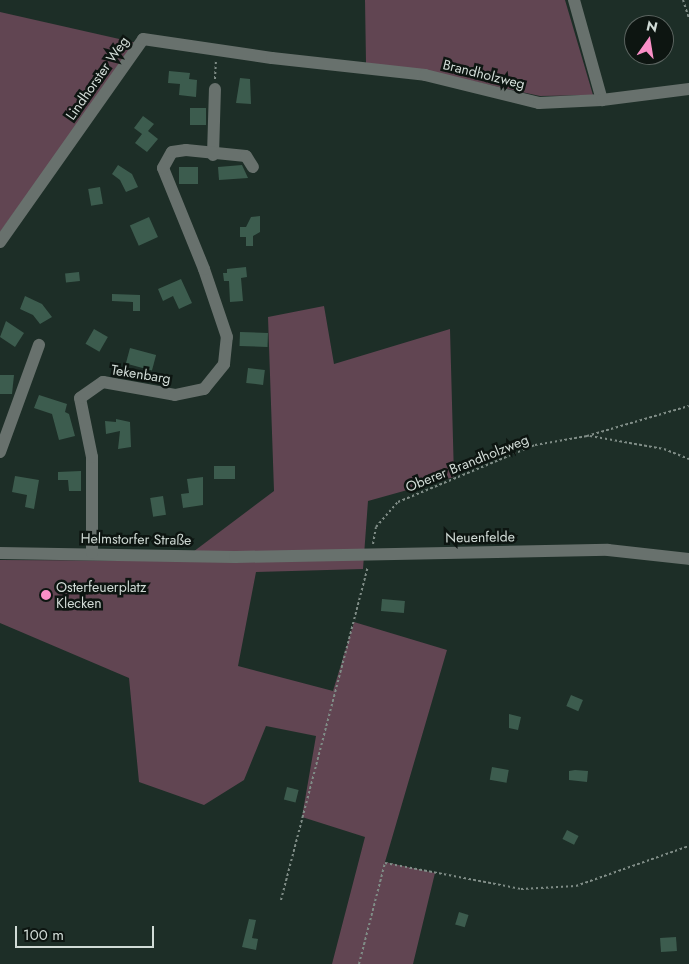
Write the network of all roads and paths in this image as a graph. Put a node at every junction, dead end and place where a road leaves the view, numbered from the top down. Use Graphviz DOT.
graph roads {
  1 [pos="574,0"];
  2 [pos="683,0"];
  3 [pos="689,18"];
  4 [pos="216,50"];
  5 [pos="272,58"];
  6 [pos="215,88"];
  7 [pos="689,89"];
  8 [pos="602,100"];
  9 [pos="213,155"];
  10 [pos="253,167"];
  11 [pos="0,242"];
  12 [pos="39,345"];
  13 [pos="689,406"];
  14 [pos="587,436"];
  15 [pos="0,452"];
  16 [pos="689,459"];
  17 [pos="0,553"];
  18 [pos="92,553"];
  19 [pos="371,554"];
  20 [pos="271,556"];
  21 [pos="689,559"];
  22 [pos="689,846"];
  23 [pos="281,900"];
  24 [pos="359,964"];
  1 -- 8 [label="street"];
  2 -- 3 [label="path"];
  4 -- 5 [label="street, Lindhorster Weg"];
  4 -- 6 [label="path"];
  4 -- 11 [label="street, Lindhorster Weg"];
  5 -- 8 [label="street, Brandholzweg"];
  6 -- 9 [label="street"];
  7 -- 8 [label="street, Brandholzweg"];
  9 -- 10 [label="street"];
  9 -- 18 [label="street, Tekenbarg"];
  12 -- 15 [label="street"];
  13 -- 14 [label="path, Oberer Brandholzweg"];
  14 -- 16 [label="path"];
  14 -- 19 [label="path, Oberer Brandholzweg"];
  17 -- 18 [label="street, Helmstorfer Straße"];
  18 -- 20 [label="street, Helmstorfer Straße"];
  19 -- 20 [label="street, Neuenfelde"];
  19 -- 21 [label="street, Neuenfelde"];
  19 -- 23 [label="path, Oberer Brandholzweg"];
  22 -- 24 [label="path"];
}
